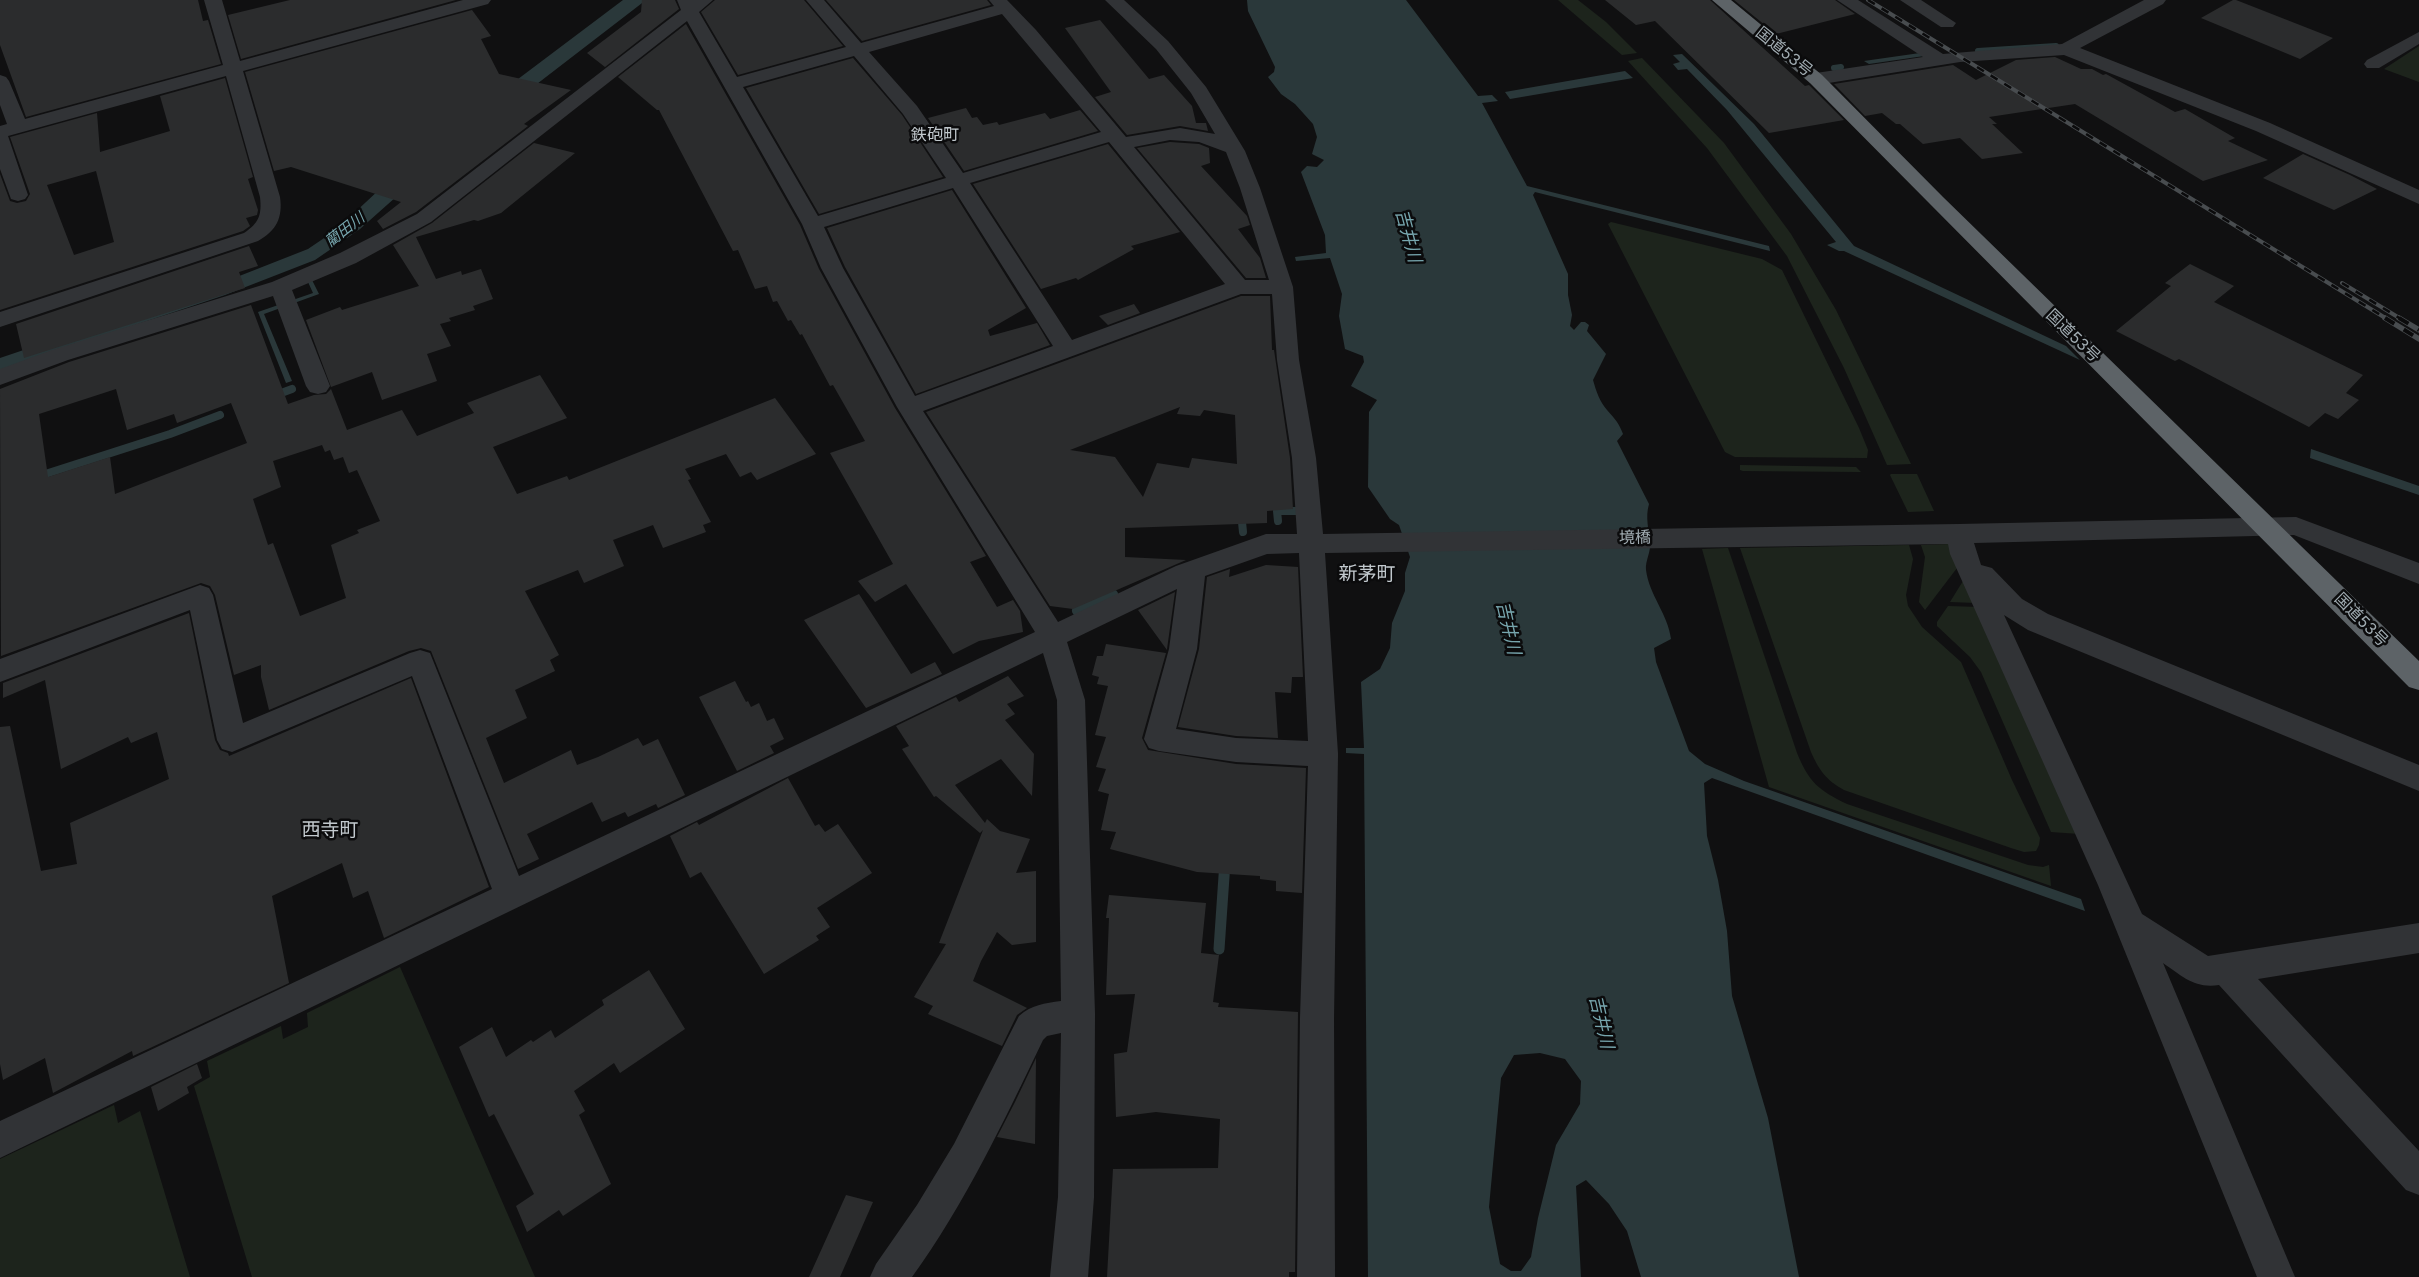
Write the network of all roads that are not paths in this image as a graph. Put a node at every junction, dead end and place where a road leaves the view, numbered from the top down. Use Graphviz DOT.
graph roads {
  1 [pos="213,0"];
  2 [pos="482,0"];
  3 [pos="815,0"];
  4 [pos="1114,0"];
  5 [pos="1721,0"];
  6 [pos="1846,0"];
  7 [pos="1909,0"];
  8 [pos="2157,0"];
  9 [pos="460,3"];
  10 [pos="693,4"];
  11 [pos="1002,4"];
  12 [pos="1947,23"];
  13 [pos="2419,37"];
  14 [pos="2066,49"];
  15 [pos="859,50"];
  16 [pos="1940,60"];
  17 [pos="2373,64"];
  18 [pos="233,68"];
  19 [pos="1816,79"];
  20 [pos="0,81"];
  21 [pos="733,84"];
  22 [pos="9,130"];
  23 [pos="0,138"];
  24 [pos="1118,139"];
  25 [pos="1233,148"];
  26 [pos="958,180"];
  27 [pos="18,195"];
  28 [pos="2419,198"];
  29 [pos="812,224"];
  30 [pos="280,287"];
  31 [pos="1239,287"];
  32 [pos="1282,287"];
  33 [pos="0,320"];
  34 [pos="1067,350"];
  35 [pos="0,377"];
  36 [pos="318,386"];
  37 [pos="908,407"];
  38 [pos="2267,526"];
  39 [pos="1311,542"];
  40 [pos="1961,544"];
  41 [pos="1192,571"];
  42 [pos="2419,574"];
  43 [pos="1052,636"];
  44 [pos="0,671"];
  45 [pos="2419,679"];
  46 [pos="1323,754"];
  47 [pos="2419,778"];
  48 [pos="510,894"];
  49 [pos="2131,925"];
  50 [pos="2419,938"];
  51 [pos="2227,970"];
  52 [pos="1078,1014"];
  53 [pos="0,1140"];
  54 [pos="2419,1177"];
  55 [pos="889,1277"];
  56 [pos="1068,1277"];
  57 [pos="1316,1277"];
  58 [pos="2276,1277"];
  1 -- 18 [label="street"];
  2 -- 9 [label="street"];
  3 -- 15 [label="street"];
  4 -- 25 [label="street"];
  5 -- 19 [label="highway, 国道53号"];
  6 -- 16 [label="street"];
  7 -- 12 [label="street"];
  8 -- 14 [label="street"];
  9 -- 18 [label="street"];
  10 -- 21 [label="street"];
  10 -- 30 [label="street"];
  11 -- 15 [label="street"];
  11 -- 24 [label="street"];
  13 -- 17 [label="street"];
  14 -- 16 [label="street"];
  14 -- 28 [label="street"];
  15 -- 21 [label="street"];
  15 -- 26 [label="street"];
  16 -- 19 [label="street"];
  18 -- 22 [label="street"];
  18 -- 33 [label="street"];
  19 -- 38 [label="highway, 国道53号"];
  20 -- 22 [label="street"];
  21 -- 29 [label="street"];
  23 -- 27 [label="street"];
  24 -- 25 [label="street"];
  24 -- 26 [label="street"];
  24 -- 31 [label="street"];
  25 -- 32 [label="street"];
  26 -- 29 [label="street"];
  26 -- 34 [label="street"];
  29 -- 37 [label="street"];
  30 -- 35 [label="street"];
  30 -- 36 [label="street"];
  31 -- 32 [label="street"];
  31 -- 34 [label="street"];
  32 -- 39 [label="street"];
  34 -- 37 [label="street"];
  37 -- 43 [label="street"];
  38 -- 40 [label="street, 境橋"];
  38 -- 42 [label="street, 境橋"];
  38 -- 45 [label="highway, 国道53号"];
  39 -- 40 [label="street, 境橋"];
  39 -- 41 [label="street, 境橋"];
  39 -- 46 [label="street"];
  40 -- 47 [label="street"];
  40 -- 49 [label="street"];
  41 -- 43 [label="street, 境橋"];
  41 -- 46 [label="street"];
  43 -- 48 [label="street, 境橋"];
  43 -- 52 [label="street"];
  44 -- 48 [label="street"];
  46 -- 57 [label="street"];
  48 -- 53 [label="street, 境橋"];
  49 -- 51 [label="street"];
  49 -- 58 [label="street"];
  50 -- 51 [label="street"];
  51 -- 54 [label="street"];
  52 -- 55 [label="street"];
  52 -- 56 [label="street"];
}
